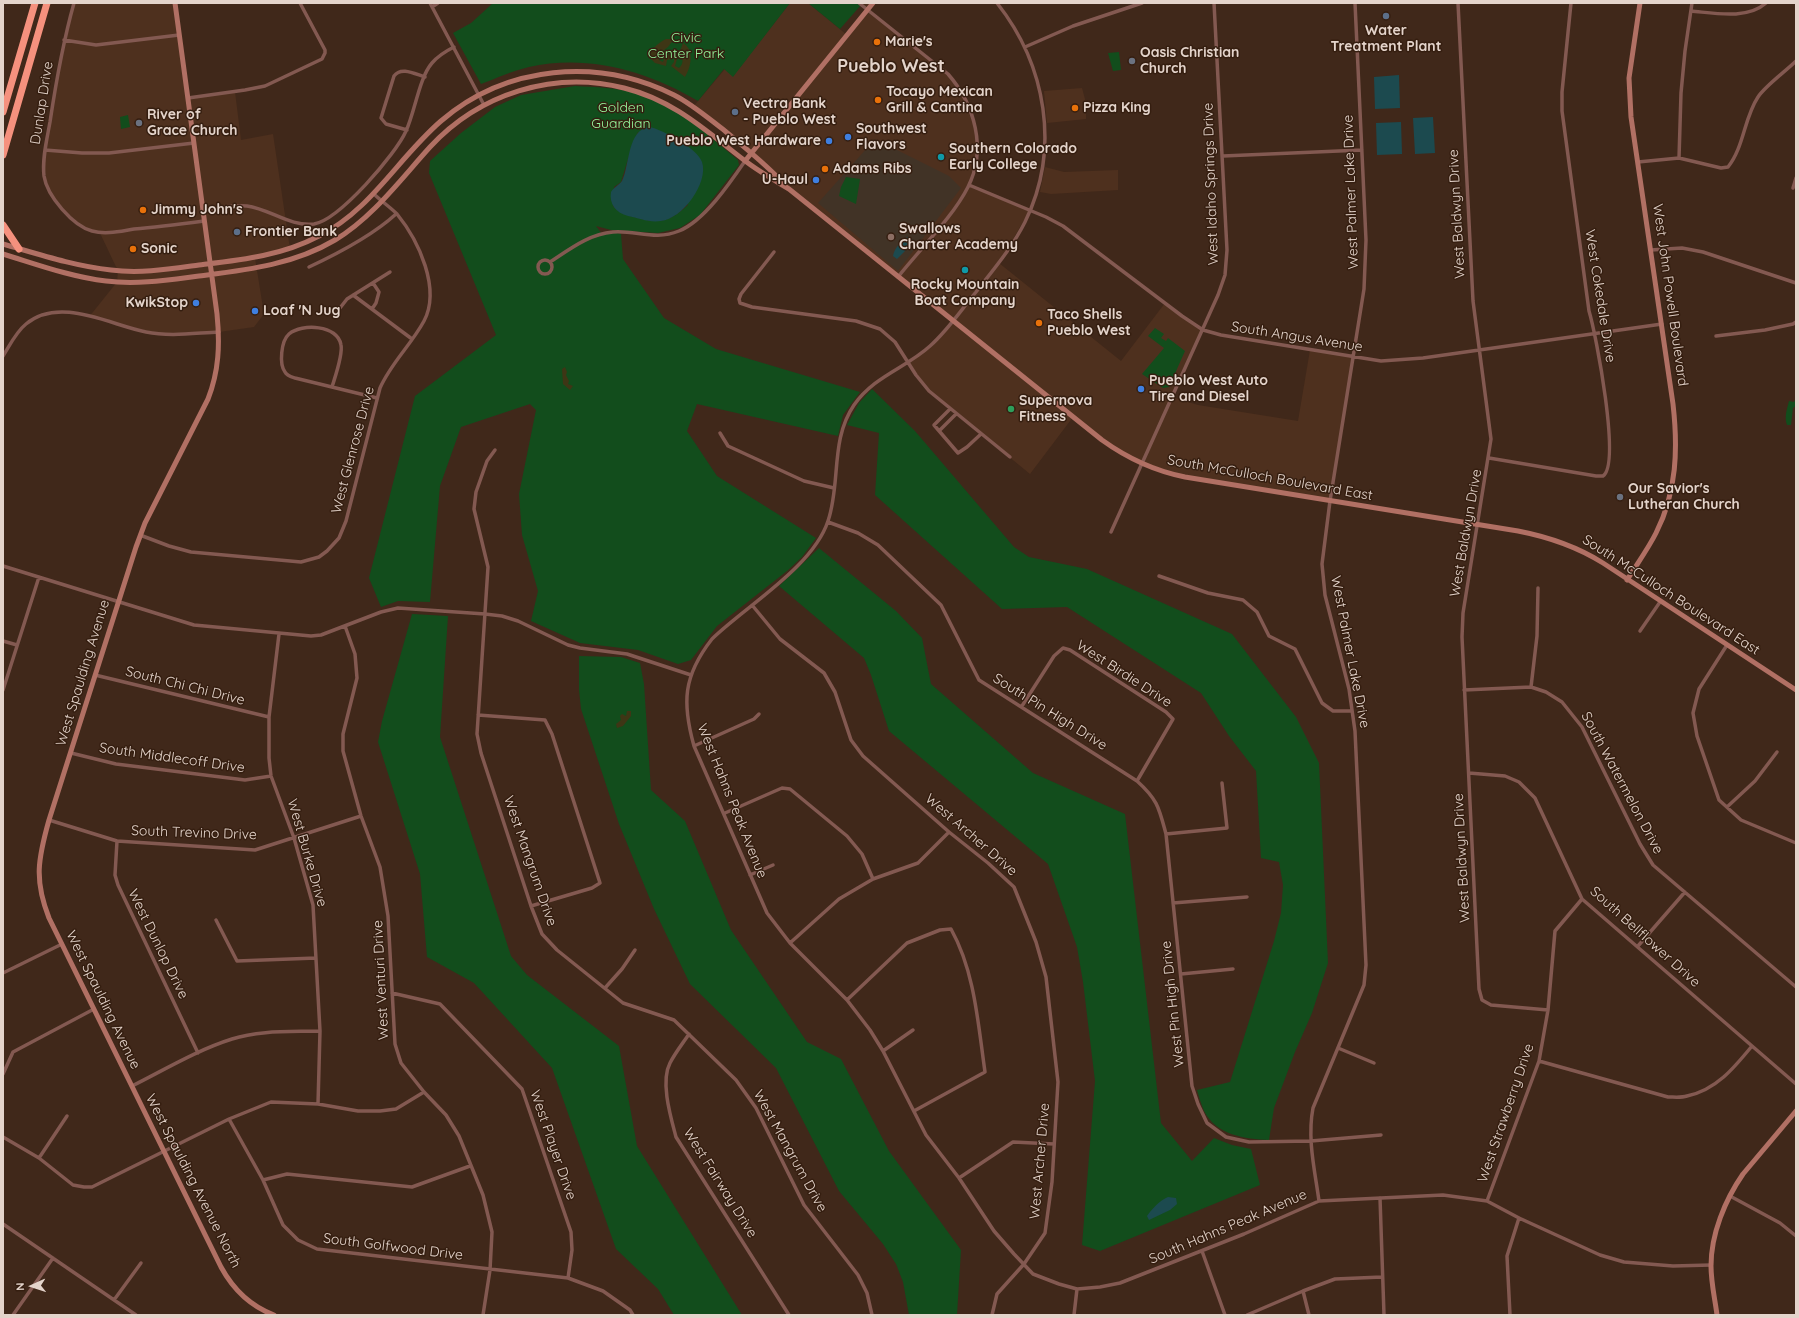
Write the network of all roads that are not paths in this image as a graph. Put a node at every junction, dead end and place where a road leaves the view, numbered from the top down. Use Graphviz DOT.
graph roads {
  1 [pos="35,3"];
  2 [pos="47,3"];
  3 [pos="74,3"];
  4 [pos="175,3"];
  5 [pos="300,3"];
  6 [pos="438,3"];
  7 [pos="859,3"];
  8 [pos="873,3"];
  9 [pos="997,3"];
  10 [pos="1142,3"];
  11 [pos="1214,3"];
  12 [pos="1355,3"];
  13 [pos="1458,3"];
  14 [pos="1571,3"];
  15 [pos="1640,3"];
  16 [pos="1692,3"];
  17 [pos="1766,3"];
  18 [pos="431,5"];
  19 [pos="868,10"];
  20 [pos="1691,11"];
  21 [pos="179,35"];
  22 [pos="64,40"];
  23 [pos="454,47"];
  24 [pos="1025,47"];
  25 [pos="1796,62"];
  26 [pos="425,77"];
  27 [pos="479,96"];
  28 [pos="188,98"];
  29 [pos="484,105"];
  30 [pos="3,112"];
  31 [pos="407,130"];
  32 [pos="194,143"];
  33 [pos="45,150"];
  34 [pos="1362,150"];
  35 [pos="751,152"];
  36 [pos="3,155"];
  37 [pos="1223,156"];
  38 [pos="1679,158"];
  39 [pos="745,161"];
  40 [pos="1638,162"];
  41 [pos="1796,178"];
  42 [pos="969,185"];
  43 [pos="1793,188"];
  44 [pos="789,189"];
  45 [pos="374,194"];
  46 [pos="382,201"];
  47 [pos="202,210"];
  48 [pos="1030,210"];
  49 [pos="396,214"];
  50 [pos="204,221"];
  51 [pos="3,225"];
  52 [pos="3,244"];
  53 [pos="19,248"];
  54 [pos="1651,250"];
  55 [pos="774,252"];
  56 [pos="3,254"];
  57 [pos="550,262"];
  58 [pos="210,264"];
  59 [pos="308,267"];
  60 [pos="390,272"];
  61 [pos="211,274"];
  62 [pos="898,277"];
  63 [pos="373,283"];
  64 [pos="1796,283"];
  65 [pos="353,295"];
  66 [pos="340,308"];
  67 [pos="372,309"];
  68 [pos="953,321"];
  69 [pos="1796,322"];
  70 [pos="1662,324"];
  71 [pos="1203,330"];
  72 [pos="219,332"];
  73 [pos="1595,333"];
  74 [pos="1716,336"];
  75 [pos="412,339"];
  76 [pos="1478,350"];
  77 [pos="3,356"];
  78 [pos="1353,357"];
  79 [pos="908,361"];
  80 [pos="332,387"];
  81 [pos="377,398"];
  82 [pos="950,410"];
  83 [pos="956,414"];
  84 [pos="939,431"];
  85 [pos="720,433"];
  86 [pos="981,434"];
  87 [pos="495,450"];
  88 [pos="1010,457"];
  89 [pos="1489,458"];
  90 [pos="1142,463"];
  91 [pos="834,488"];
  92 [pos="1330,501"];
  93 [pos="828,522"];
  94 [pos="1478,525"];
  95 [pos="1111,532"];
  96 [pos="140,535"];
  97 [pos="3,566"];
  98 [pos="1160,576"];
  99 [pos="39,577"];
  100 [pos="1627,580"];
  101 [pos="1538,588"];
  102 [pos="118,602"];
  103 [pos="1660,602"];
  104 [pos="752,604"];
  105 [pos="485,614"];
  106 [pos="345,626"];
  107 [pos="1640,631"];
  108 [pos="279,634"];
  109 [pos="3,641"];
  110 [pos="17,645"];
  111 [pos="1727,645"];
  112 [pos="95,675"];
  113 [pos="691,675"];
  114 [pos="1531,687"];
  115 [pos="3,690"];
  116 [pos="1464,690"];
  117 [pos="1796,690"];
  118 [pos="1022,706"];
  119 [pos="1352,711"];
  120 [pos="759,714"];
  121 [pos="478,715"];
  122 [pos="269,717"];
  123 [pos="694,746"];
  124 [pos="1777,752"];
  125 [pos="71,753"];
  126 [pos="1469,773"];
  127 [pos="271,776"];
  128 [pos="1137,781"];
  129 [pos="1222,784"];
  130 [pos="1727,807"];
  131 [pos="725,813"];
  132 [pos="361,816"];
  133 [pos="49,820"];
  134 [pos="949,832"];
  135 [pos="1166,834"];
  136 [pos="294,838"];
  137 [pos="118,841"];
  138 [pos="1796,843"];
  139 [pos="773,865"];
  140 [pos="750,875"];
  141 [pos="873,879"];
  142 [pos="1685,892"];
  143 [pos="1247,897"];
  144 [pos="1582,899"];
  145 [pos="1173,903"];
  146 [pos="531,906"];
  147 [pos="216,920"];
  148 [pos="790,942"];
  149 [pos="62,944"];
  150 [pos="1638,946"];
  151 [pos="634,950"];
  152 [pos="316,958"];
  153 [pos="1233,968"];
  154 [pos="3,973"];
  155 [pos="1181,974"];
  156 [pos="1796,987"];
  157 [pos="605,988"];
  158 [pos="392,993"];
  159 [pos="847,1000"];
  160 [pos="94,1009"];
  161 [pos="1548,1010"];
  162 [pos="913,1030"];
  163 [pos="320,1031"];
  164 [pos="689,1034"];
  165 [pos="1752,1046"];
  166 [pos="1338,1048"];
  167 [pos="883,1051"];
  168 [pos="198,1053"];
  169 [pos="1539,1061"];
  170 [pos="1374,1063"];
  171 [pos="3,1074"];
  172 [pos="1796,1084"];
  173 [pos="132,1086"];
  174 [pos="424,1092"];
  175 [pos="318,1104"];
  176 [pos="914,1111"];
  177 [pos="1796,1111"];
  178 [pos="67,1116"];
  179 [pos="229,1119"];
  180 [pos="1381,1135"];
  181 [pos="3,1138"];
  182 [pos="1311,1141"];
  183 [pos="1054,1144"];
  184 [pos="164,1151"];
  185 [pos="39,1158"];
  186 [pos="470,1166"];
  187 [pos="959,1178"];
  188 [pos="263,1180"];
  189 [pos="1730,1196"];
  190 [pos="1380,1198"];
  191 [pos="1319,1201"];
  192 [pos="1487,1201"];
  193 [pos="1519,1218"];
  194 [pos="3,1224"];
  195 [pos="1796,1236"];
  196 [pos="1202,1251"];
  197 [pos="53,1258"];
  198 [pos="141,1263"];
  199 [pos="1024,1264"];
  200 [pos="1711,1265"];
  201 [pos="490,1270"];
  202 [pos="1382,1277"];
  203 [pos="568,1278"];
  204 [pos="1077,1289"];
  205 [pos="1303,1291"];
  206 [pos="114,1300"];
  207 [pos="13,1315"];
  208 [pos="136,1315"];
  209 [pos="274,1315"];
  210 [pos="484,1315"];
  211 [pos="633,1315"];
  212 [pos="789,1315"];
  213 [pos="872,1315"];
  214 [pos="992,1315"];
  215 [pos="1074,1315"];
  216 [pos="1225,1315"];
  217 [pos="1247,1315"];
  218 [pos="1309,1315"];
  219 [pos="1384,1315"];
  220 [pos="1510,1315"];
  221 [pos="1717,1315"];
  1 -- 30 [label="highway"];
  2 -- 36 [label="highway"];
  3 -- 22 [label="street, Dunlap Drive"];
  4 -- 21 [label="main road, West Spaulding Avenue"];
  5 -- 28 [label="street"];
  6 -- 18 [label="street"];
  7 -- 19 [label="street"];
  8 -- 19 [label="main road"];
  9 -- 24 [label="street, West Hahns Peak Avenue"];
  10 -- 24 [label="street"];
  11 -- 37 [label="street, West Idaho Springs Drive"];
  12 -- 34 [label="street, West Palmer Lake Drive"];
  13 -- 76 [label="street, West Baldwyn Drive"];
  14 -- 73 [label="street, West Cokedale Drive"];
  15 -- 40 [label="main road, West John Powell Boulevard"];
  16 -- 20 [label="street"];
  17 -- 20 [label="street"];
  18 -- 23 [label="street"];
  19 -- 35 [label="main road"];
  19 -- 42 [label="street"];
  20 -- 38 [label="street"];
  21 -- 22 [label="street"];
  21 -- 28 [label="main road, West Spaulding Avenue"];
  22 -- 33 [label="street, Dunlap Drive"];
  23 -- 26 [label="street"];
  23 -- 27 [label="street"];
  24 -- 48 [label="street, West Hahns Peak Avenue"];
  25 -- 38 [label="street"];
  26 -- 31 [label="street"];
  26 -- 31 [label="street"];
  27 -- 29 [label="street"];
  27 -- 35 [label="main road, South McCulloch Boulevard East"];
  27 -- 45 [label="main road, South McCulloch Boulevard East"];
  28 -- 32 [label="main road, West Spaulding Avenue"];
  29 -- 39 [label="main road, South McCulloch Boulevard East"];
  29 -- 46 [label="main road, South McCulloch Boulevard East"];
  31 -- 47 [label="street"];
  32 -- 33 [label="street"];
  32 -- 47 [label="main road, West Spaulding Avenue"];
  33 -- 50 [label="street, Dunlap Drive"];
  34 -- 37 [label="street"];
  34 -- 78 [label="street, West Palmer Lake Drive"];
  35 -- 39 [label="main road"];
  35 -- 44 [label="main road, South McCulloch Boulevard East"];
  37 -- 71 [label="street, West Idaho Springs Drive"];
  38 -- 40 [label="street"];
  39 -- 44 [label="main road, South McCulloch Boulevard East"];
  39 -- 57 [label="street"];
  40 -- 54 [label="main road, West John Powell Boulevard"];
  41 -- 43 [label="street"];
  42 -- 48 [label="street, South Angus Avenue"];
  42 -- 62 [label="street"];
  44 -- 62 [label="main road, South McCulloch Boulevard East"];
  45 -- 46 [label="street, West Glenrose Drive"];
  45 -- 58 [label="main road, South McCulloch Boulevard East"];
  46 -- 49 [label="street, West Glenrose Drive"];
  46 -- 61 [label="main road, South McCulloch Boulevard East"];
  47 -- 50 [label="main road, West Spaulding Avenue"];
  48 -- 68 [label="street, West Hahns Peak Avenue"];
  48 -- 71 [label="street, South Angus Avenue"];
  49 -- 59 [label="street"];
  49 -- 75 [label="street, West Glenrose Drive"];
  50 -- 58 [label="main road, West Spaulding Avenue"];
  51 -- 53 [label="highway"];
  52 -- 53 [label="main road, South McCulloch Boulevard East"];
  53 -- 58 [label="main road, South McCulloch Boulevard East"];
  54 -- 64 [label="street"];
  54 -- 70 [label="main road, West John Powell Boulevard"];
  55 -- 79 [label="street"];
  56 -- 61 [label="main road, South McCulloch Boulevard East"];
  58 -- 61 [label="main road, West Spaulding Avenue"];
  60 -- 63 [label="street"];
  61 -- 72 [label="main road, West Spaulding Avenue"];
  62 -- 68 [label="main road, South McCulloch Boulevard East"];
  63 -- 65 [label="street"];
  63 -- 67 [label="street"];
  65 -- 66 [label="street"];
  65 -- 67 [label="street"];
  67 -- 75 [label="street"];
  68 -- 79 [label="street, West Hahns Peak Avenue"];
  68 -- 90 [label="main road, South McCulloch Boulevard East"];
  69 -- 74 [label="street"];
  70 -- 73 [label="street, South Angus Avenue"];
  70 -- 100 [label="main road, West John Powell Boulevard"];
  71 -- 78 [label="street, South Angus Avenue"];
  71 -- 90 [label="street, West Idaho Springs Drive"];
  72 -- 77 [label="street"];
  72 -- 96 [label="main road, West Spaulding Avenue"];
  73 -- 76 [label="street, South Angus Avenue"];
  73 -- 89 [label="street, West Cokedale Drive"];
  75 -- 81 [label="street, West Glenrose Drive"];
  76 -- 78 [label="street, South Angus Avenue"];
  76 -- 89 [label="street, West Baldwyn Drive"];
  78 -- 92 [label="street, West Palmer Lake Drive"];
  79 -- 82 [label="street"];
  79 -- 91 [label="street, West Hahns Peak Avenue"];
  80 -- 80 [label="street"];
  80 -- 81 [label="street"];
  81 -- 96 [label="street, West Glenrose Drive"];
  82 -- 83 [label="street"];
  82 -- 84 [label="street"];
  83 -- 84 [label="street"];
  83 -- 86 [label="street"];
  84 -- 86 [label="street"];
  85 -- 91 [label="street"];
  86 -- 88 [label="street"];
  87 -- 105 [label="street, West Mangrum Drive"];
  89 -- 94 [label="street, West Baldwyn Drive"];
  90 -- 92 [label="main road, South McCulloch Boulevard East"];
  90 -- 95 [label="street, West Idaho Springs Drive"];
  91 -- 93 [label="street, West Hahns Peak Avenue"];
  92 -- 94 [label="main road, South McCulloch Boulevard East"];
  92 -- 119 [label="street, West Palmer Lake Drive"];
  93 -- 104 [label="street, West Hahns Peak Avenue"];
  93 -- 118 [label="street, South Pin High Drive"];
  94 -- 100 [label="main road, South McCulloch Boulevard East"];
  94 -- 116 [label="street, West Baldwyn Drive"];
  96 -- 102 [label="main road, West Spaulding Avenue"];
  97 -- 99 [label="street"];
  98 -- 119 [label="street"];
  99 -- 102 [label="street"];
  99 -- 110 [label="street"];
  100 -- 103 [label="main road, South McCulloch Boulevard East"];
  101 -- 114 [label="street"];
  102 -- 108 [label="street"];
  102 -- 112 [label="main road, West Spaulding Avenue"];
  103 -- 107 [label="street"];
  103 -- 111 [label="main road, South McCulloch Boulevard East"];
  104 -- 113 [label="street, West Hahns Peak Avenue"];
  104 -- 134 [label="street, West Archer Drive"];
  105 -- 106 [label="street"];
  105 -- 113 [label="street"];
  105 -- 121 [label="street, West Mangrum Drive"];
  106 -- 108 [label="street"];
  106 -- 132 [label="street, West Venturi Drive"];
  108 -- 122 [label="street, West Burke Drive"];
  109 -- 110 [label="street"];
  110 -- 115 [label="street"];
  111 -- 117 [label="main road, South McCulloch Boulevard East"];
  111 -- 130 [label="street"];
  112 -- 122 [label="street, South Chi Chi Drive"];
  112 -- 125 [label="main road, West Spaulding Avenue"];
  113 -- 123 [label="street, West Hahns Peak Avenue"];
  114 -- 116 [label="street, South Watermelon Drive"];
  114 -- 142 [label="street, South Watermelon Drive"];
  116 -- 126 [label="street, West Baldwyn Drive"];
  118 -- 128 [label="street, South Pin High Drive"];
  118 -- 128 [label="street, West Birdie Drive"];
  119 -- 166 [label="street, West Palmer Lake Drive"];
  120 -- 123 [label="street"];
  121 -- 146 [label="street, West Mangrum Drive"];
  121 -- 146 [label="street"];
  122 -- 127 [label="street, West Burke Drive"];
  123 -- 131 [label="street, West Hahns Peak Avenue"];
  124 -- 130 [label="street"];
  125 -- 127 [label="street, South Middlecoff Drive"];
  125 -- 133 [label="main road, West Spaulding Avenue"];
  126 -- 144 [label="street, South Bellflower Drive"];
  126 -- 161 [label="street, West Baldwyn Drive"];
  127 -- 136 [label="street, West Burke Drive"];
  128 -- 135 [label="street, West Pin High Drive"];
  129 -- 135 [label="street"];
  130 -- 138 [label="street"];
  131 -- 140 [label="street, West Hahns Peak Avenue"];
  131 -- 141 [label="street"];
  132 -- 136 [label="street, South Trevino Drive"];
  132 -- 158 [label="street, West Venturi Drive"];
  133 -- 137 [label="street, South Trevino Drive"];
  133 -- 149 [label="main road, West Spaulding Avenue"];
  134 -- 141 [label="street"];
  134 -- 183 [label="street, West Archer Drive"];
  135 -- 145 [label="street, West Pin High Drive"];
  136 -- 137 [label="street, South Trevino Drive"];
  136 -- 152 [label="street, West Burke Drive"];
  137 -- 168 [label="street, West Dunlop Drive"];
  139 -- 140 [label="street"];
  140 -- 148 [label="street, West Hahns Peak Avenue"];
  141 -- 148 [label="street"];
  142 -- 150 [label="street"];
  142 -- 156 [label="street, South Watermelon Drive"];
  143 -- 145 [label="street"];
  144 -- 150 [label="street, South Bellflower Drive"];
  144 -- 161 [label="street, West Strawberry Drive"];
  145 -- 155 [label="street, West Pin High Drive"];
  146 -- 157 [label="street, West Mangrum Drive"];
  147 -- 152 [label="street"];
  148 -- 159 [label="street, West Hahns Peak Avenue"];
  149 -- 154 [label="street"];
  149 -- 160 [label="main road, West Spaulding Avenue"];
  150 -- 165 [label="street, South Bellflower Drive"];
  151 -- 157 [label="street"];
  152 -- 163 [label="street, West Burke Drive"];
  153 -- 155 [label="street"];
  155 -- 182 [label="street, West Pin High Drive"];
  157 -- 164 [label="street, West Mangrum Drive"];
  158 -- 174 [label="street, West Venturi Drive"];
  158 -- 203 [label="street, West Player Drive"];
  159 -- 167 [label="street, West Hahns Peak Avenue"];
  159 -- 176 [label="street"];
  160 -- 171 [label="street"];
  160 -- 173 [label="main road, West Spaulding Avenue"];
  161 -- 169 [label="street, West Strawberry Drive"];
  162 -- 167 [label="street"];
  163 -- 168 [label="street"];
  163 -- 175 [label="street, West Burke Drive"];
  164 -- 212 [label="street, West Fairway Drive"];
  164 -- 213 [label="street, West Mangrum Drive"];
  165 -- 169 [label="street"];
  165 -- 172 [label="street, South Bellflower Drive"];
  166 -- 170 [label="street"];
  166 -- 182 [label="street, West Palmer Lake Drive"];
  167 -- 176 [label="street, West Hahns Peak Avenue"];
  168 -- 173 [label="street"];
  169 -- 192 [label="street, West Strawberry Drive"];
  173 -- 184 [label="main road, West Spaulding Avenue North"];
  174 -- 175 [label="street"];
  174 -- 186 [label="street, West Venturi Drive"];
  175 -- 179 [label="street"];
  176 -- 187 [label="street, West Hahns Peak Avenue"];
  177 -- 189 [label="main road"];
  178 -- 185 [label="street"];
  179 -- 184 [label="street"];
  179 -- 188 [label="street, South Golfwood Drive"];
  180 -- 182 [label="street, West Pin High Drive"];
  181 -- 185 [label="street"];
  182 -- 191 [label="street, West Palmer Lake Drive"];
  183 -- 187 [label="street"];
  183 -- 199 [label="street, West Archer Drive"];
  184 -- 185 [label="street"];
  184 -- 209 [label="main road, West Spaulding Avenue North"];
  186 -- 188 [label="street"];
  186 -- 201 [label="street, West Venturi Drive"];
  187 -- 199 [label="street, West Hahns Peak Avenue"];
  188 -- 201 [label="street, South Golfwood Drive"];
  189 -- 195 [label="street"];
  189 -- 200 [label="main road"];
  190 -- 191 [label="street, South Hahns Peak Avenue"];
  190 -- 192 [label="street, South Hahns Peak Avenue"];
  190 -- 202 [label="street"];
  191 -- 196 [label="street, South Hahns Peak Avenue"];
  192 -- 193 [label="street, South Hahns Peak Avenue"];
  193 -- 200 [label="street, South Hahns Peak Avenue"];
  193 -- 220 [label="street"];
  194 -- 197 [label="street"];
  196 -- 204 [label="street, South Hahns Peak Avenue"];
  196 -- 216 [label="street"];
  197 -- 206 [label="street"];
  197 -- 207 [label="street"];
  198 -- 206 [label="street"];
  199 -- 204 [label="street, West Hahns Peak Avenue"];
  199 -- 214 [label="street, West Archer Drive"];
  200 -- 221 [label="main road"];
  201 -- 203 [label="street, South Golfwood Drive"];
  201 -- 210 [label="street, West Venturi Drive"];
  202 -- 205 [label="street"];
  202 -- 219 [label="street"];
  203 -- 211 [label="street, South Golfwood Drive"];
  204 -- 215 [label="street"];
  205 -- 217 [label="street"];
  205 -- 218 [label="street"];
  206 -- 208 [label="street"];
}
